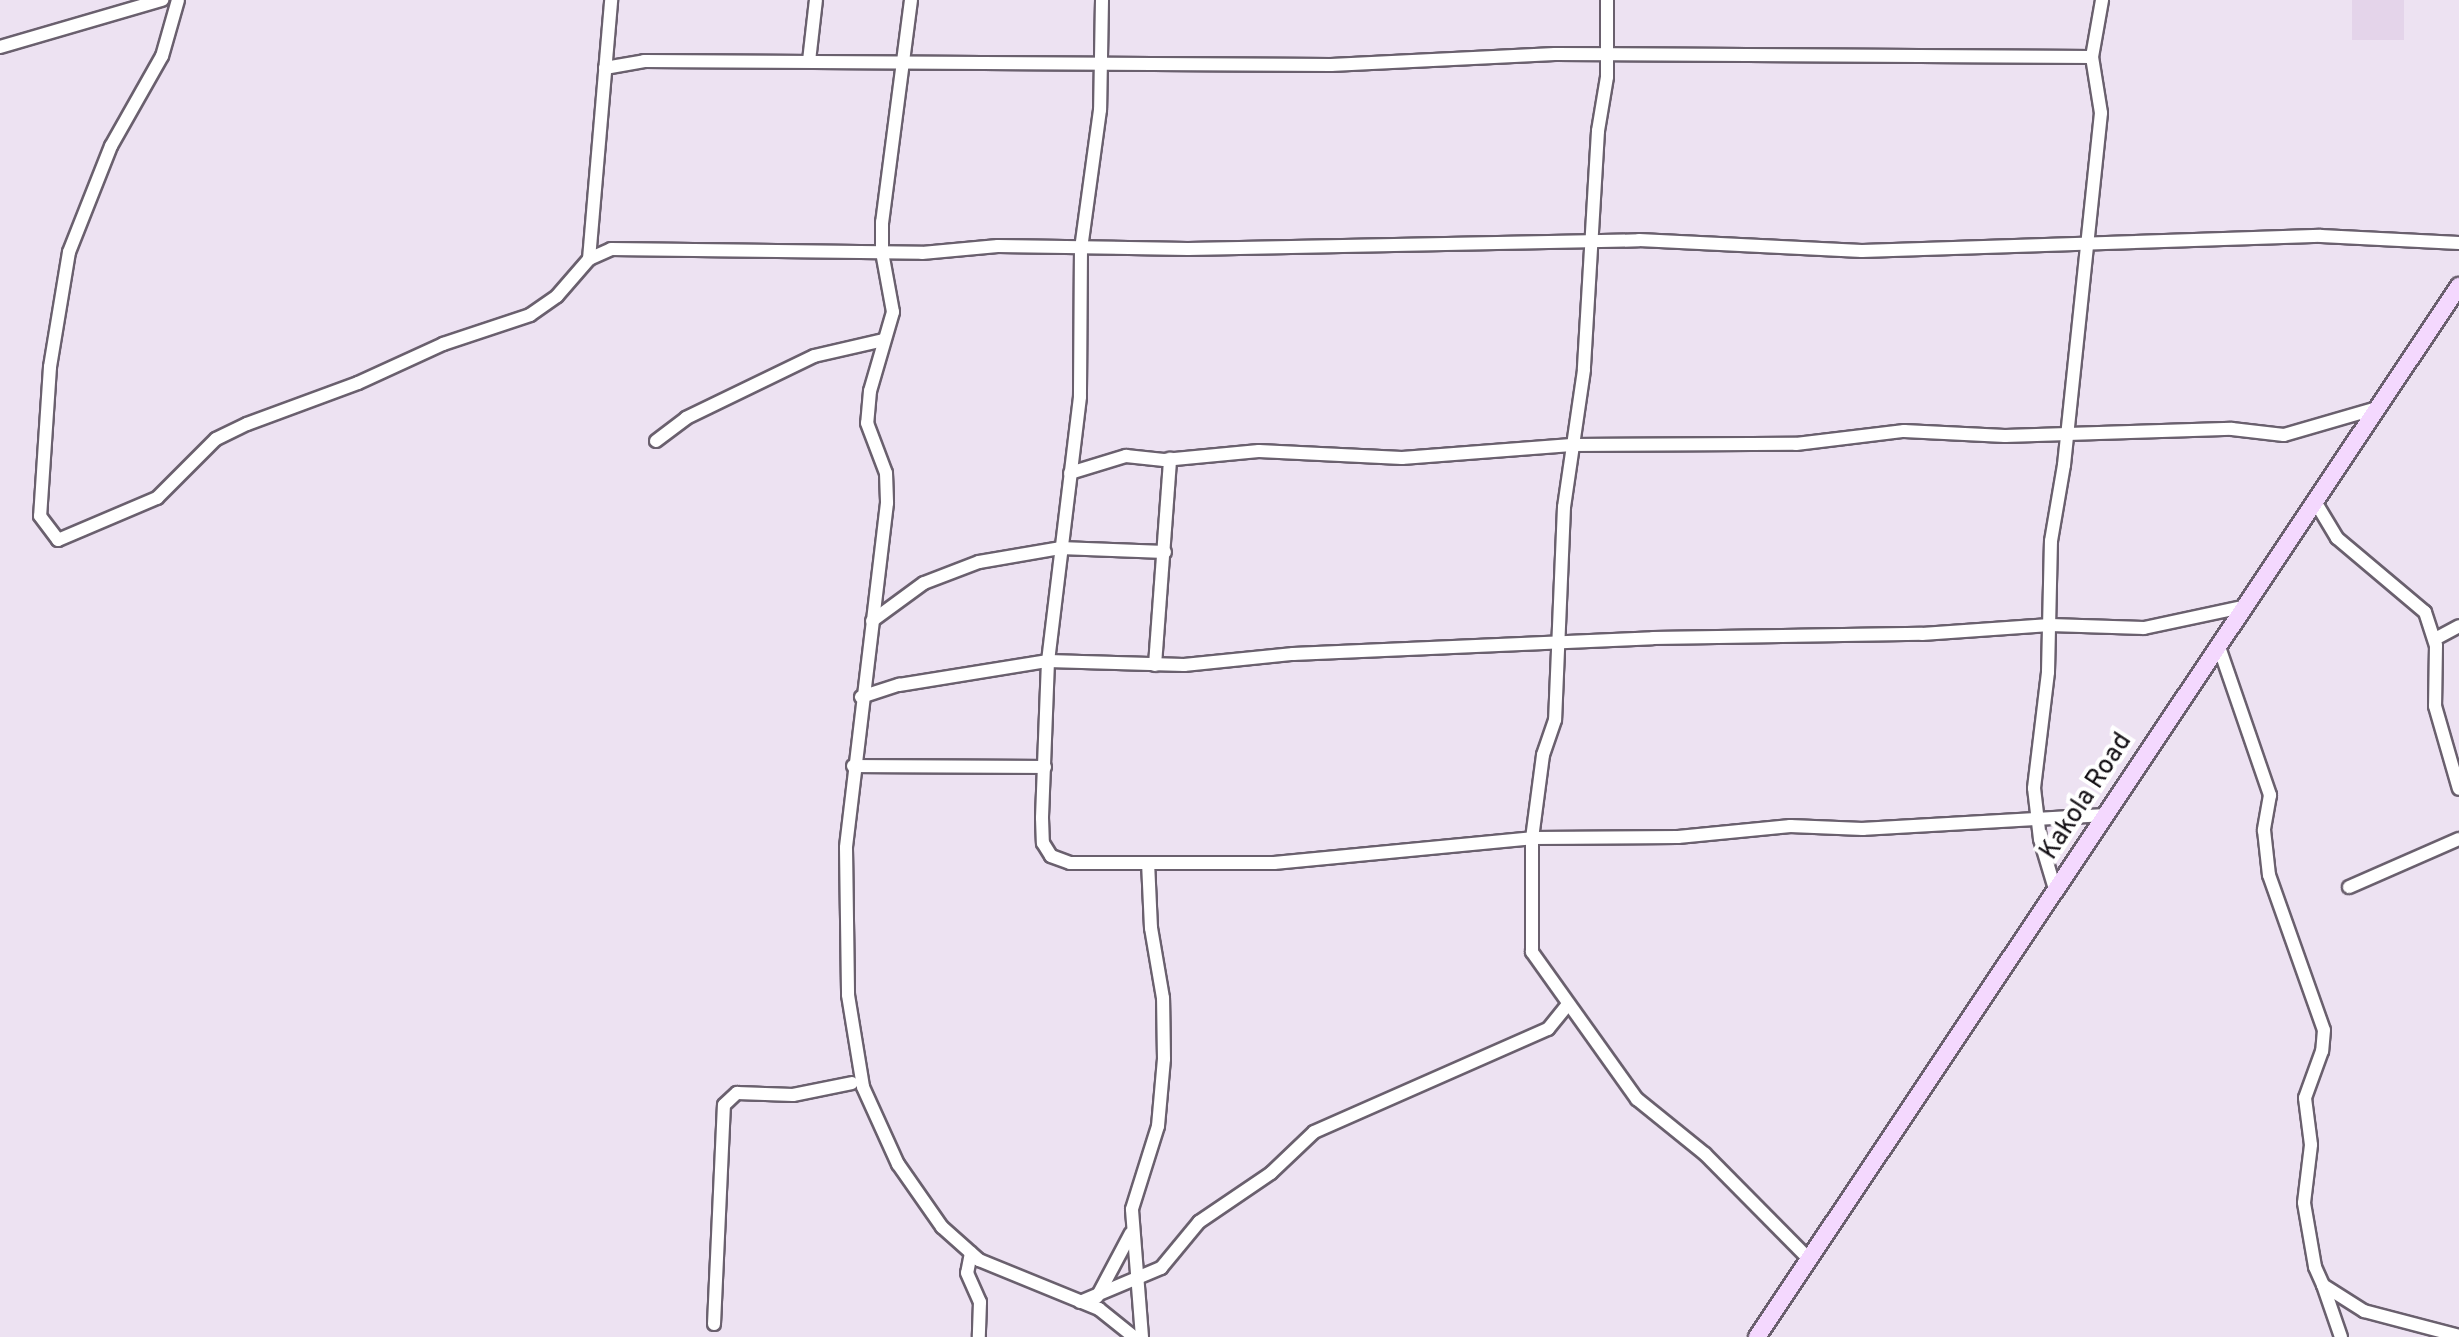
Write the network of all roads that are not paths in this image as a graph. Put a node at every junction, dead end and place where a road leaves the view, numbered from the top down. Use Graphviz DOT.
graph roads {
  1 [pos="162,0"];
  2 [pos="178,0"];
  3 [pos="611,0"];
  4 [pos="816,0"];
  5 [pos="911,0"];
  6 [pos="1102,0"];
  7 [pos="1607,0"];
  8 [pos="2102,0"];
  9 [pos="0,47"];
  10 [pos="1607,54"];
  11 [pos="2092,57"];
  12 [pos="809,61"];
  13 [pos="1100,64"];
  14 [pos="903,66"];
  15 [pos="605,68"];
  16 [pos="2088,242"];
  17 [pos="1590,243"];
  18 [pos="2459,243"];
  19 [pos="1081,248"];
  20 [pos="882,252"];
  21 [pos="589,259"];
  22 [pos="2459,286"];
  23 [pos="884,340"];
  24 [pos="2377,408"];
  25 [pos="2068,431"];
  26 [pos="656,441"];
  27 [pos="1572,445"];
  28 [pos="1170,459"];
  29 [pos="1070,473"];
  30 [pos="2316,503"];
  31 [pos="1060,548"];
  32 [pos="1165,552"];
  33 [pos="2242,607"];
  34 [pos="872,621"];
  35 [pos="2050,625"];
  36 [pos="2459,626"];
  37 [pos="2435,639"];
  38 [pos="1557,644"];
  39 [pos="2218,644"];
  40 [pos="1048,661"];
  41 [pos="1155,665"];
  42 [pos="861,697"];
  43 [pos="853,766"];
  44 [pos="1045,767"];
  45 [pos="2459,789"];
  46 [pos="2104,815"];
  47 [pos="2037,816"];
  48 [pos="1532,838"];
  49 [pos="2459,839"];
  50 [pos="1148,863"];
  51 [pos="2349,887"];
  52 [pos="2055,889"];
  53 [pos="1568,1004"];
  54 [pos="852,1083"];
  55 [pos="1131,1233"];
  56 [pos="971,1253"];
  57 [pos="1809,1259"];
  58 [pos="1135,1283"];
  59 [pos="2323,1285"];
  60 [pos="1097,1297"];
  61 [pos="1080,1302"];
  62 [pos="714,1324"];
  63 [pos="2459,1336"];
  64 [pos="979,1337"];
  65 [pos="1134,1337"];
  66 [pos="1142,1337"];
  67 [pos="1757,1337"];
  68 [pos="2341,1337"];
  1 -- 9 [label="street"];
  2 -- 21 [label="street"];
  3 -- 15 [label="street"];
  4 -- 12 [label="street"];
  5 -- 14 [label="street"];
  6 -- 13 [label="street"];
  7 -- 10 [label="street"];
  8 -- 11 [label="street"];
  10 -- 11 [label="street"];
  10 -- 13 [label="street"];
  10 -- 17 [label="street"];
  11 -- 16 [label="street"];
  12 -- 14 [label="street"];
  12 -- 15 [label="street"];
  13 -- 14 [label="street"];
  13 -- 19 [label="street"];
  14 -- 20 [label="street"];
  15 -- 21 [label="street"];
  16 -- 17 [label="street"];
  16 -- 18 [label="street"];
  16 -- 25 [label="street"];
  17 -- 19 [label="street"];
  17 -- 27 [label="street"];
  19 -- 20 [label="street"];
  19 -- 29 [label="street"];
  20 -- 21 [label="street"];
  20 -- 23 [label="street"];
  22 -- 24 [label="main road, Kakola Road"];
  23 -- 26 [label="street"];
  23 -- 34 [label="street"];
  24 -- 25 [label="street"];
  24 -- 30 [label="main road, Kakola Road"];
  25 -- 27 [label="street"];
  25 -- 35 [label="street"];
  27 -- 28 [label="street"];
  27 -- 38 [label="street"];
  28 -- 29 [label="street"];
  28 -- 32 [label="street"];
  29 -- 31 [label="street"];
  30 -- 33 [label="main road, Kakola Road"];
  30 -- 37 [label="street"];
  31 -- 32 [label="street"];
  31 -- 34 [label="street"];
  31 -- 40 [label="street"];
  32 -- 41 [label="street"];
  33 -- 35 [label="street"];
  33 -- 39 [label="main road, Kakola Road"];
  34 -- 42 [label="street"];
  35 -- 38 [label="street"];
  35 -- 47 [label="street"];
  36 -- 37 [label="street"];
  37 -- 45 [label="street"];
  38 -- 41 [label="street"];
  38 -- 48 [label="street"];
  39 -- 46 [label="main road, Kakola Road"];
  39 -- 59 [label="street"];
  40 -- 41 [label="street"];
  40 -- 42 [label="street"];
  40 -- 44 [label="street"];
  42 -- 43 [label="street"];
  43 -- 44 [label="street"];
  43 -- 56 [label="street"];
  44 -- 50 [label="street"];
  46 -- 47 [label="street"];
  46 -- 52 [label="main road, Kakola Road"];
  47 -- 48 [label="street"];
  47 -- 52 [label="street"];
  48 -- 50 [label="street"];
  48 -- 53 [label="street"];
  49 -- 51 [label="street"];
  50 -- 55 [label="street"];
  52 -- 57 [label="main road, Kakola Road"];
  53 -- 57 [label="street"];
  53 -- 58 [label="street"];
  54 -- 62 [label="street"];
  55 -- 58 [label="street"];
  55 -- 60 [label="street"];
  56 -- 61 [label="street"];
  56 -- 64 [label="street"];
  57 -- 67 [label="main road, Kakola Road"];
  58 -- 60 [label="street"];
  58 -- 66 [label="street"];
  59 -- 63 [label="street"];
  59 -- 68 [label="street"];
  60 -- 61 [label="street"];
  61 -- 65 [label="street"];
}
